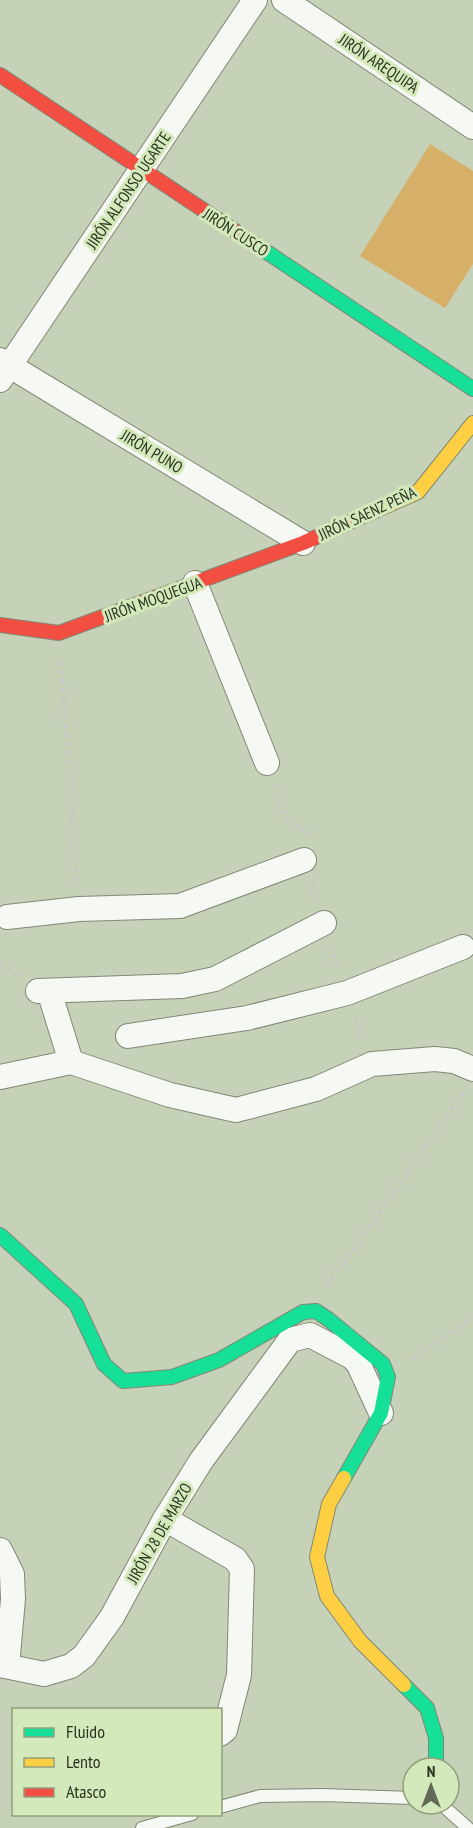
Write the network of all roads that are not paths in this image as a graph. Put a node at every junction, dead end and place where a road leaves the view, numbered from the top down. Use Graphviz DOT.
graph roads {
  1 [pos="255,0"];
  2 [pos="284,0"];
  3 [pos="0,75"];
  4 [pos="473,127"];
  5 [pos="142,170"];
  6 [pos="3,368"];
  7 [pos="473,388"];
  8 [pos="473,423"];
  9 [pos="303,543"];
  10 [pos="195,583"];
  11 [pos="0,625"];
  12 [pos="267,763"];
  13 [pos="304,860"];
  14 [pos="7,917"];
  15 [pos="324,924"];
  16 [pos="463,947"];
  17 [pos="128,1036"];
  18 [pos="71,1062"];
  19 [pos="0,1077"];
  20 [pos="470,1079"];
  21 [pos="0,1235"];
  22 [pos="381,1413"];
  23 [pos="165,1519"];
  24 [pos="0,1550"];
  25 [pos="3,1666"];
  26 [pos="222,1732"];
  27 [pos="436,1756"];
  28 [pos="401,1798"];
  29 [pos="222,1806"];
  30 [pos="188,1816"];
  31 [pos="454,1816"];
  32 [pos="142,1828"];
  33 [pos="468,1828"];
  1 -- 5 [label="street, JIRÓN ALFONSO UGARTE"];
  2 -- 4 [label="street, JIRÓN AREQUIPA"];
  3 -- 5 [label="street, JIRÓN CUSCO"];
  5 -- 6 [label="street, JIRÓN ALFONSO UGARTE"];
  5 -- 7 [label="street, JIRÓN CUSCO"];
  6 -- 9 [label="street, JIRÓN PUNO"];
  8 -- 9 [label="street, JIRÓN SAENZ PEÑA"];
  9 -- 10 [label="street, JIRÓN MOQUEGUA"];
  10 -- 11 [label="street, JIRÓN MOQUEGUA"];
  10 -- 12 [label="street"];
  13 -- 14 [label="street"];
  15 -- 18 [label="street"];
  16 -- 17 [label="street"];
  18 -- 19 [label="street"];
  18 -- 20 [label="street"];
  21 -- 22 [label="street"];
  22 -- 23 [label="street, JIRÓN 28 DE MARZO"];
  22 -- 27 [label="street"];
  23 -- 25 [label="street, JIRÓN 28 DE MARZO"];
  23 -- 26 [label="street"];
  24 -- 25 [label="street"];
  28 -- 29 [label="lane"];
  30 -- 32 [label="lane"];
  31 -- 33 [label="lane"];
}
